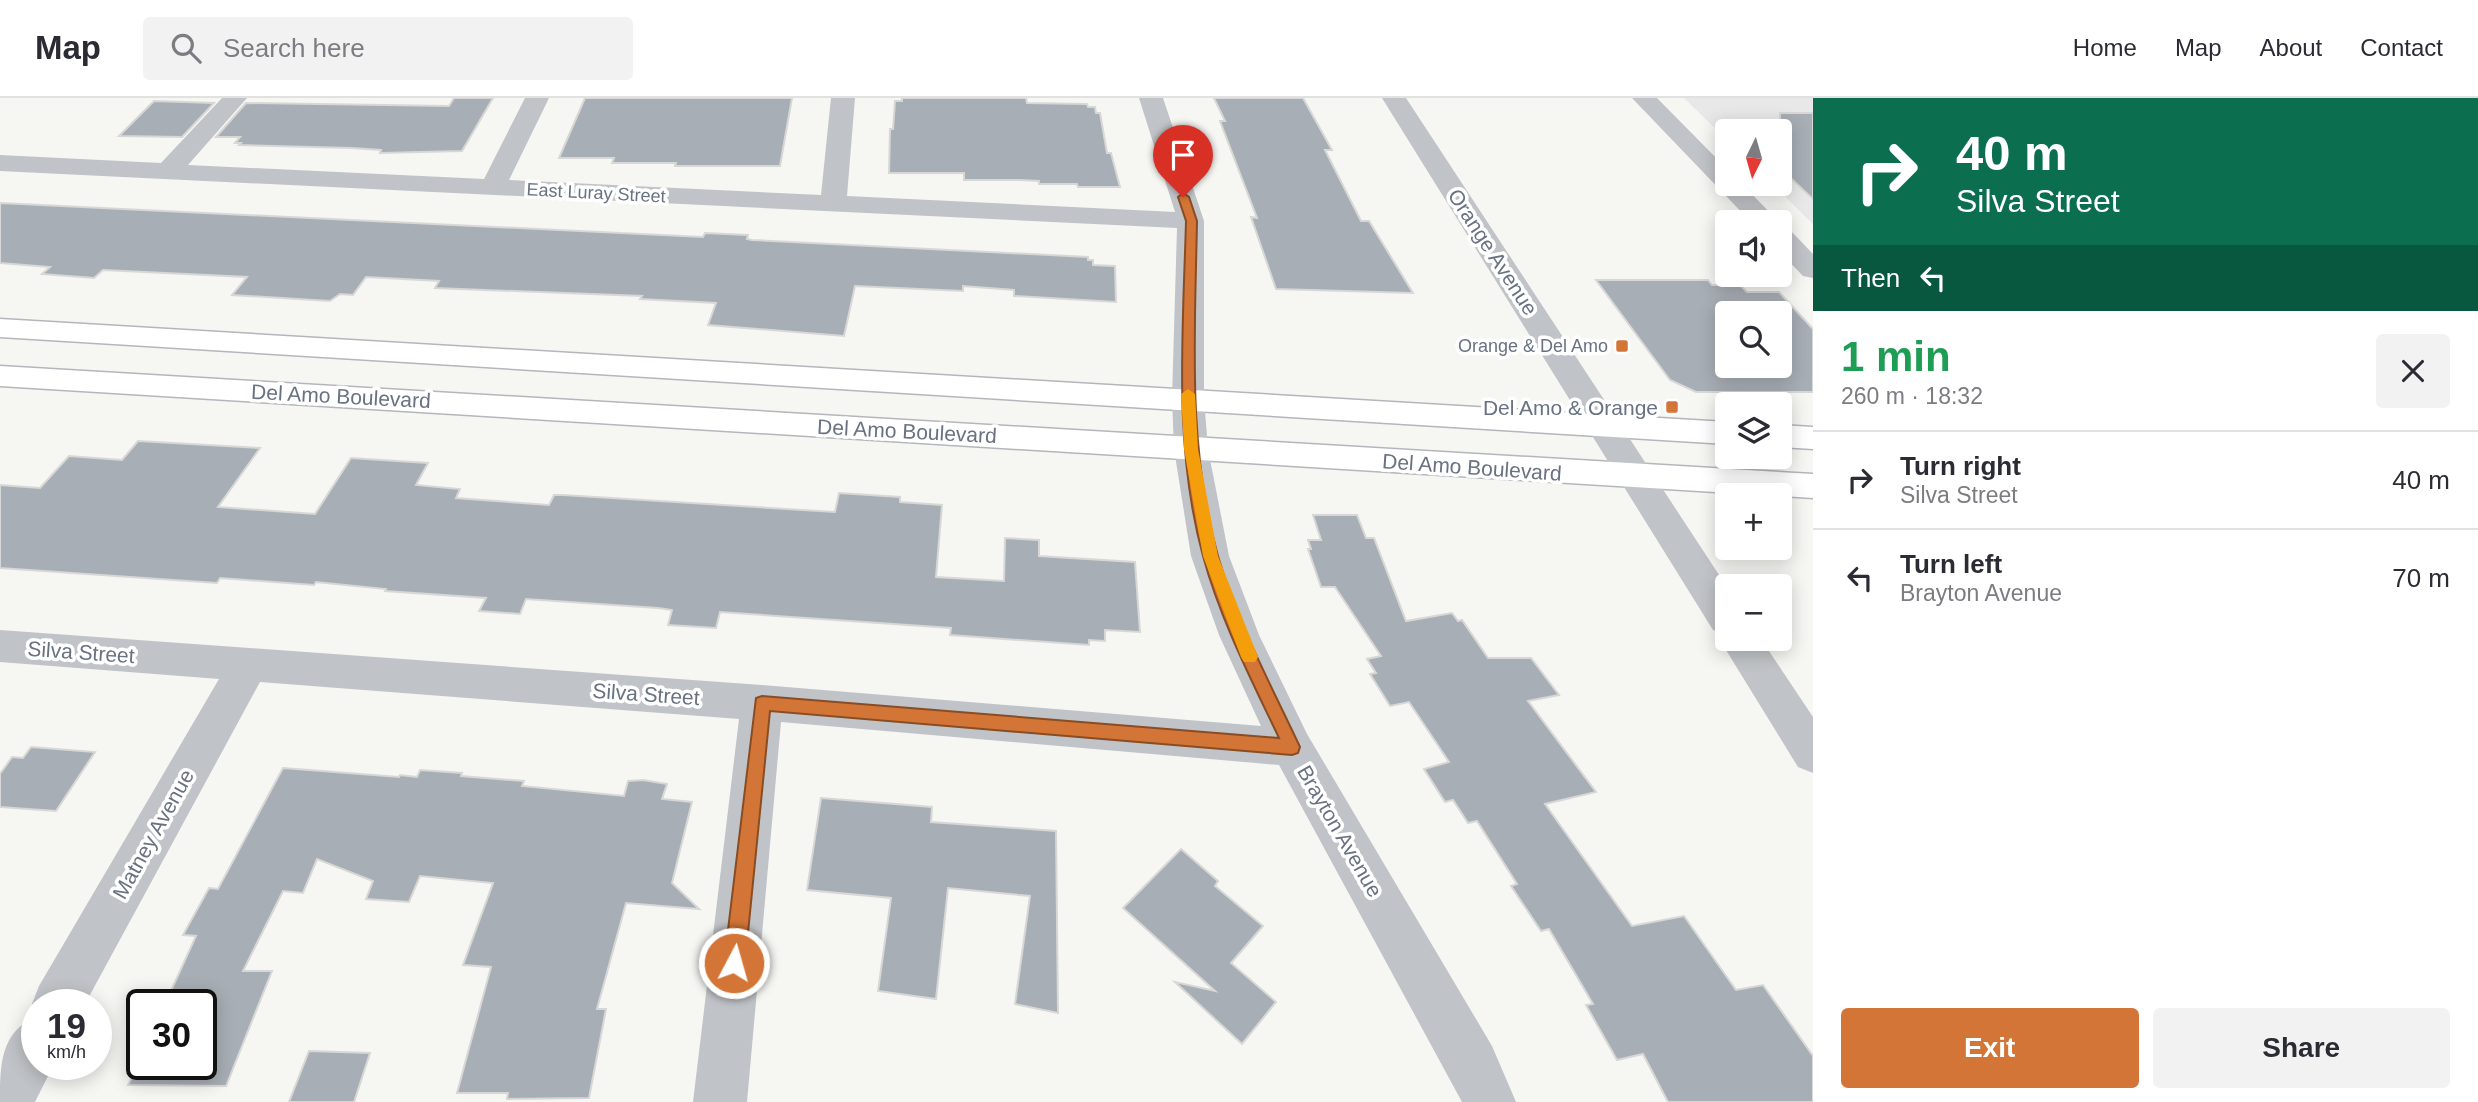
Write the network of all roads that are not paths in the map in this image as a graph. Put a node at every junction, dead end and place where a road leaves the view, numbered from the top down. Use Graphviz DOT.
graph roads {
  1 [pos="235,98"];
  2 [pos="537,98"];
  3 [pos="843,98"];
  4 [pos="1151,98"];
  5 [pos="1394,98"];
  6 [pos="1644,98"];
  7 [pos="0,163"];
  8 [pos="169,170"];
  9 [pos="1715,170"];
  10 [pos="492,188"];
  11 [pos="1741,196"];
  12 [pos="833,204"];
  13 [pos="1754,210"];
  14 [pos="1191,221"];
  15 [pos="1792,248"];
  16 [pos="1813,270"];
  17 [pos="0,328"];
  18 [pos="0,376"];
  19 [pos="1188,398"];
  20 [pos="1604,426"];
  21 [pos="1715,432"];
  22 [pos="1792,437"];
  23 [pos="1813,438"];
  24 [pos="1191,449"];
  25 [pos="1636,477"];
  26 [pos="1813,486"];
  27 [pos="1715,600"];
  28 [pos="0,646"];
  29 [pos="1748,651"];
  30 [pos="249,664"];
  31 [pos="762,703"];
  32 [pos="1292,747"];
  33 [pos="1813,754"];
  34 [pos="65,989"];
  35 [pos="21,1073"];
  36 [pos="6,1102"];
  37 [pos="720,1102"];
  38 [pos="1489,1102"];
  1 -- 8 [label="street"];
  2 -- 10 [label="street"];
  3 -- 12 [label="street"];
  4 -- 14 [label="street, Brayton Avenue"];
  5 -- 20 [label="street, Orange Avenue"];
  6 -- 9 [label="street"];
  7 -- 8 [label="street, East Luray Street"];
  8 -- 10 [label="street, East Luray Street"];
  10 -- 12 [label="street, East Luray Street"];
  11 -- 13 [label="street"];
  12 -- 14 [label="street, East Luray Street"];
  14 -- 19 [label="street, Brayton Avenue"];
  15 -- 16 [label="street"];
  17 -- 19 [label="main road"];
  18 -- 24 [label="main road, Del Amo Boulevard"];
  19 -- 20 [label="main road"];
  19 -- 24 [label="street, Brayton Avenue"];
  20 -- 21 [label="main road"];
  20 -- 25 [label="street, Orange Avenue"];
  22 -- 23 [label="main road"];
  24 -- 25 [label="main road, Del Amo Boulevard"];
  24 -- 32 [label="street, Brayton Avenue"];
  25 -- 26 [label="main road, Del Amo Boulevard"];
  25 -- 27 [label="street, Orange Avenue"];
  28 -- 30 [label="street, Silva Street"];
  29 -- 33 [label="street"];
  30 -- 31 [label="street, Silva Street"];
  30 -- 34 [label="street, Matney Avenue"];
  31 -- 32 [label="street, Silva Street"];
  31 -- 37 [label="street"];
  32 -- 38 [label="street, Brayton Avenue"];
  35 -- 36 [label="street"];
}
